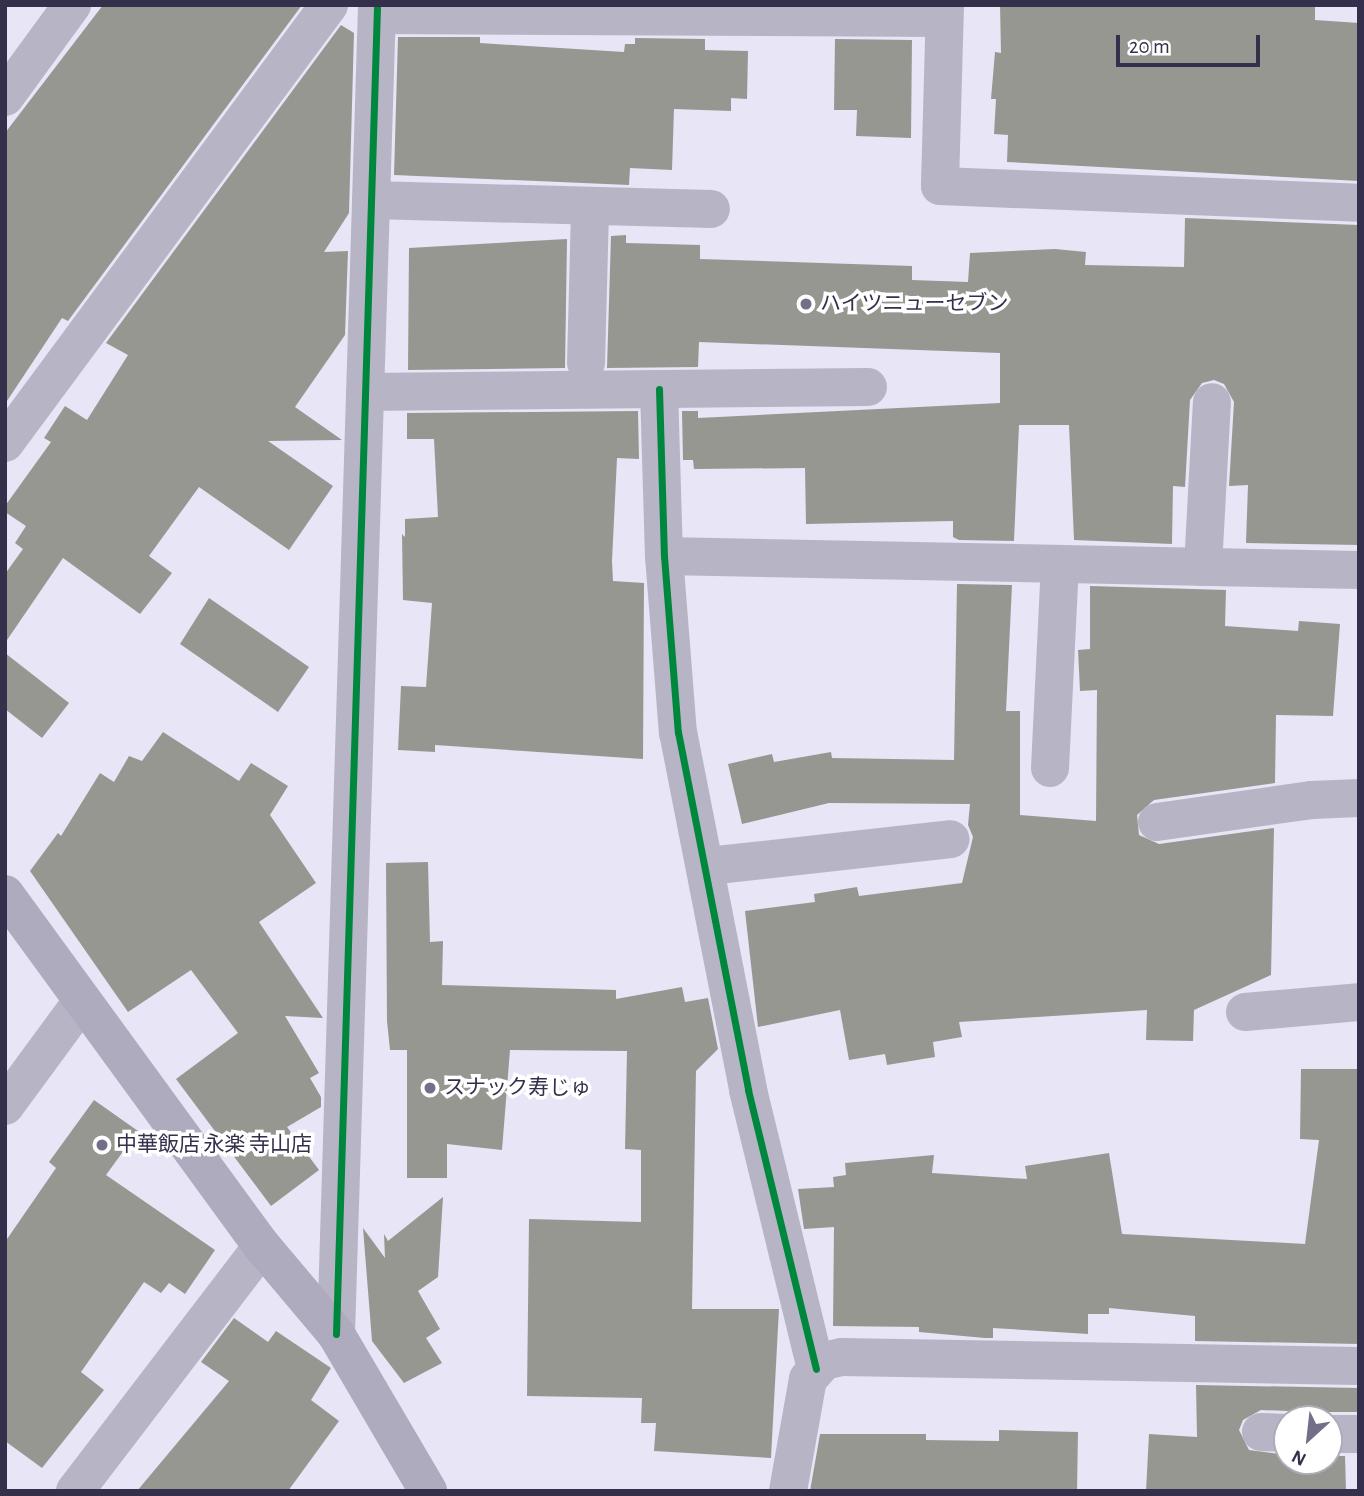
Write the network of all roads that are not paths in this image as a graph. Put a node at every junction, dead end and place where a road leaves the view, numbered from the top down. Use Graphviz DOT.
graph roads {
  1 [pos="72,5"];
  2 [pos="329,5"];
  3 [pos="377,10"];
  4 [pos="945,12"];
  5 [pos="5,97"];
  6 [pos="371,200"];
  7 [pos="1359,203"];
  8 [pos="590,206"];
  9 [pos="711,209"];
  10 [pos="586,363"];
  11 [pos="868,387"];
  12 [pos="659,389"];
  13 [pos="365,392"];
  14 [pos="1212,402"];
  15 [pos="5,443"];
  16 [pos="664,556"];
  17 [pos="1060,564"];
  18 [pos="1203,567"];
  19 [pos="1359,570"];
  20 [pos="1050,768"];
  21 [pos="1359,798"];
  22 [pos="1157,822"];
  23 [pos="951,839"];
  24 [pos="708,866"];
  25 [pos="5,894"];
  26 [pos="82,1000"];
  27 [pos="1359,1002"];
  28 [pos="1245,1012"];
  29 [pos="5,1106"];
  30 [pos="262,1246"];
  31 [pos="336,1334"];
  32 [pos="1359,1366"];
  33 [pos="816,1369"];
  34 [pos="75,1491"];
  35 [pos="428,1491"];
  36 [pos="788,1491"];
  1 -- 5 [label="street"];
  2 -- 15 [label="street"];
  3 -- 4 [label="street"];
  3 -- 6 [label="street"];
  4 -- 7 [label="street"];
  6 -- 8 [label="street"];
  6 -- 13 [label="street"];
  8 -- 9 [label="street"];
  8 -- 10 [label="street"];
  11 -- 12 [label="street"];
  12 -- 13 [label="street"];
  12 -- 16 [label="street"];
  13 -- 31 [label="street"];
  14 -- 18 [label="street"];
  16 -- 17 [label="street"];
  16 -- 24 [label="street"];
  17 -- 18 [label="street"];
  17 -- 20 [label="street"];
  18 -- 19 [label="street"];
  21 -- 22 [label="street"];
  23 -- 24 [label="street"];
  24 -- 33 [label="street"];
  25 -- 26 [label="street"];
  26 -- 29 [label="street"];
  26 -- 30 [label="street"];
  27 -- 28 [label="street"];
  30 -- 31 [label="street"];
  30 -- 34 [label="street"];
  31 -- 35 [label="street"];
  32 -- 33 [label="street"];
  33 -- 36 [label="street"];
}
